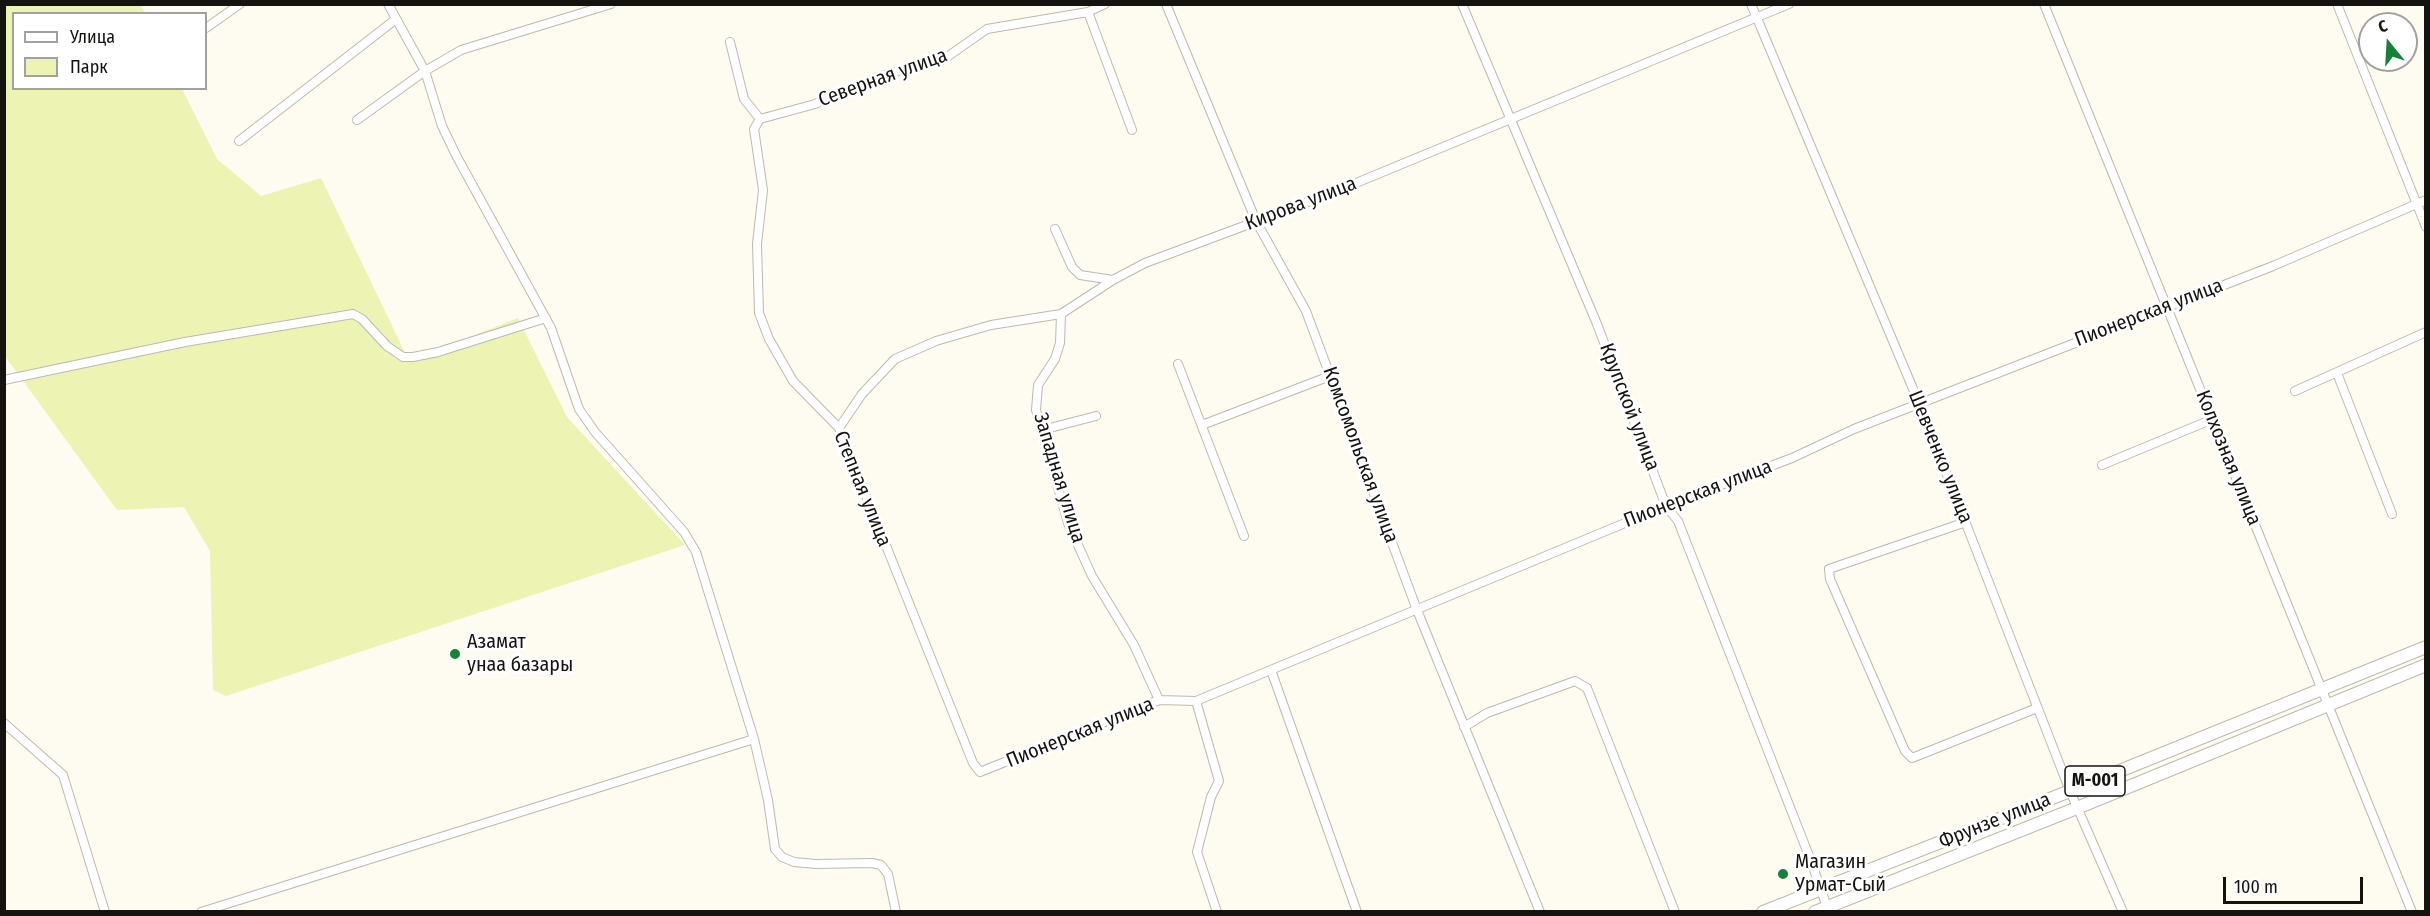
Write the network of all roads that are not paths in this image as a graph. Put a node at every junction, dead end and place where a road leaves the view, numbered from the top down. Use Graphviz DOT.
graph roads {
  1 [pos="240,4"];
  2 [pos="388,4"];
  3 [pos="611,4"];
  4 [pos="1105,4"];
  5 [pos="1166,4"];
  6 [pos="1462,4"];
  7 [pos="1751,4"];
  8 [pos="1789,4"];
  9 [pos="2044,4"];
  10 [pos="2337,4"];
  11 [pos="1088,12"];
  12 [pos="1756,17"];
  13 [pos="396,19"];
  14 [pos="207,27"];
  15 [pos="730,42"];
  16 [pos="426,71"];
  17 [pos="760,119"];
  18 [pos="357,120"];
  19 [pos="1509,120"];
  20 [pos="1132,130"];
  21 [pos="239,141"];
  22 [pos="2426,201"];
  23 [pos="2416,204"];
  24 [pos="1256,221"];
  25 [pos="2426,227"];
  26 [pos="1055,229"];
  27 [pos="1113,280"];
  28 [pos="2167,306"];
  29 [pos="1061,314"];
  30 [pos="546,318"];
  31 [pos="2426,332"];
  32 [pos="1178,364"];
  33 [pos="2337,373"];
  34 [pos="1330,376"];
  35 [pos="4,380"];
  36 [pos="2295,391"];
  37 [pos="1918,403"];
  38 [pos="1096,416"];
  39 [pos="2213,419"];
  40 [pos="1202,425"];
  41 [pos="839,428"];
  42 [pos="1042,430"];
  43 [pos="2102,465"];
  44 [pos="1666,506"];
  45 [pos="2392,514"];
  46 [pos="1966,522"];
  47 [pos="1244,536"];
  48 [pos="1417,610"];
  49 [pos="2426,647"];
  50 [pos="2426,665"];
  51 [pos="1271,670"];
  52 [pos="2320,689"];
  53 [pos="1159,700"];
  54 [pos="1196,701"];
  55 [pos="2327,705"];
  56 [pos="2037,708"];
  57 [pos="4,723"];
  58 [pos="1464,727"];
  59 [pos="754,739"];
  60 [pos="973,763"];
  61 [pos="2070,792"];
  62 [pos="2078,808"];
  63 [pos="1820,891"];
  64 [pos="1824,910"];
  65 [pos="105,912"];
  66 [pos="201,912"];
  67 [pos="896,912"];
  68 [pos="1216,912"];
  69 [pos="1357,912"];
  70 [pos="1540,912"];
  71 [pos="1675,912"];
  72 [pos="1763,912"];
  73 [pos="2123,912"];
  74 [pos="2412,912"];
  1 -- 14 [label="street"];
  2 -- 13 [label="street"];
  3 -- 16 [label="street"];
  4 -- 11 [label="street, Северная улица"];
  5 -- 24 [label="street, Комсомольская улица"];
  6 -- 19 [label="street, Крупской улица"];
  7 -- 12 [label="street, Шевченко улица"];
  8 -- 12 [label="street, Кирова улица"];
  9 -- 28 [label="street, Колхозная улица"];
  10 -- 23 [label="street"];
  11 -- 17 [label="street, Северная улица"];
  11 -- 20 [label="street"];
  12 -- 19 [label="street, Кирова улица"];
  12 -- 37 [label="street, Шевченко улица"];
  13 -- 16 [label="street"];
  13 -- 21 [label="street"];
  15 -- 17 [label="street"];
  16 -- 18 [label="street"];
  16 -- 30 [label="street"];
  17 -- 41 [label="street, Степная улица"];
  19 -- 24 [label="street, Кирова улица"];
  19 -- 44 [label="street, Крупской улица"];
  22 -- 23 [label="street, Пионерская улица"];
  23 -- 25 [label="street"];
  23 -- 28 [label="street, Пионерская улица"];
  24 -- 27 [label="street, Кирова улица"];
  24 -- 34 [label="street, Комсомольская улица"];
  26 -- 27 [label="street"];
  27 -- 29 [label="street, Кирова улица"];
  28 -- 37 [label="street, Пионерская улица"];
  28 -- 39 [label="street, Колхозная улица"];
  29 -- 41 [label="street, Кирова улица"];
  29 -- 42 [label="street, Западная улица"];
  30 -- 35 [label="street"];
  30 -- 59 [label="street"];
  31 -- 33 [label="street"];
  32 -- 40 [label="street"];
  33 -- 36 [label="street"];
  33 -- 45 [label="street"];
  34 -- 40 [label="street"];
  34 -- 48 [label="street, Комсомольская улица"];
  37 -- 44 [label="street, Пионерская улица"];
  37 -- 46 [label="street, Шевченко улица"];
  38 -- 42 [label="street"];
  39 -- 43 [label="street"];
  39 -- 52 [label="street, Колхозная улица"];
  40 -- 47 [label="street"];
  41 -- 60 [label="street, Степная улица"];
  42 -- 53 [label="street, Западная улица"];
  44 -- 48 [label="street, Пионерская улица"];
  44 -- 63 [label="street, Крупской улица"];
  46 -- 56 [label="street, Шевченко улица"];
  46 -- 56 [label="street"];
  48 -- 51 [label="street, Пионерская улица"];
  48 -- 58 [label="street, Комсомольская улица"];
  49 -- 52 [label="main road, Фрунзе улица / M-001"];
  50 -- 55 [label="main road, Фрунзе улица / M-001"];
  51 -- 54 [label="street, Пионерская улица"];
  51 -- 69 [label="street"];
  52 -- 55 [label="street, Колхозная улица"];
  52 -- 61 [label="main road, Фрунзе улица / M-001"];
  53 -- 54 [label="street, Пионерская улица"];
  53 -- 60 [label="street, Пионерская улица"];
  54 -- 68 [label="street"];
  55 -- 62 [label="main road, Фрунзе улица / M-001"];
  55 -- 74 [label="street, Колхозная улица"];
  56 -- 61 [label="street, Шевченко улица"];
  57 -- 65 [label="street"];
  58 -- 70 [label="street, Комсомольская улица"];
  58 -- 71 [label="street"];
  59 -- 66 [label="street"];
  59 -- 67 [label="street"];
  61 -- 62 [label="street, Шевченко улица"];
  61 -- 63 [label="main road, Фрунзе улица / M-001"];
  62 -- 64 [label="main road, Фрунзе улица / M-001"];
  62 -- 73 [label="street, Шевченко улица"];
  63 -- 64 [label="street, Крупской улица"];
  63 -- 72 [label="main road, Фрунзе улица / M-001"];
}
